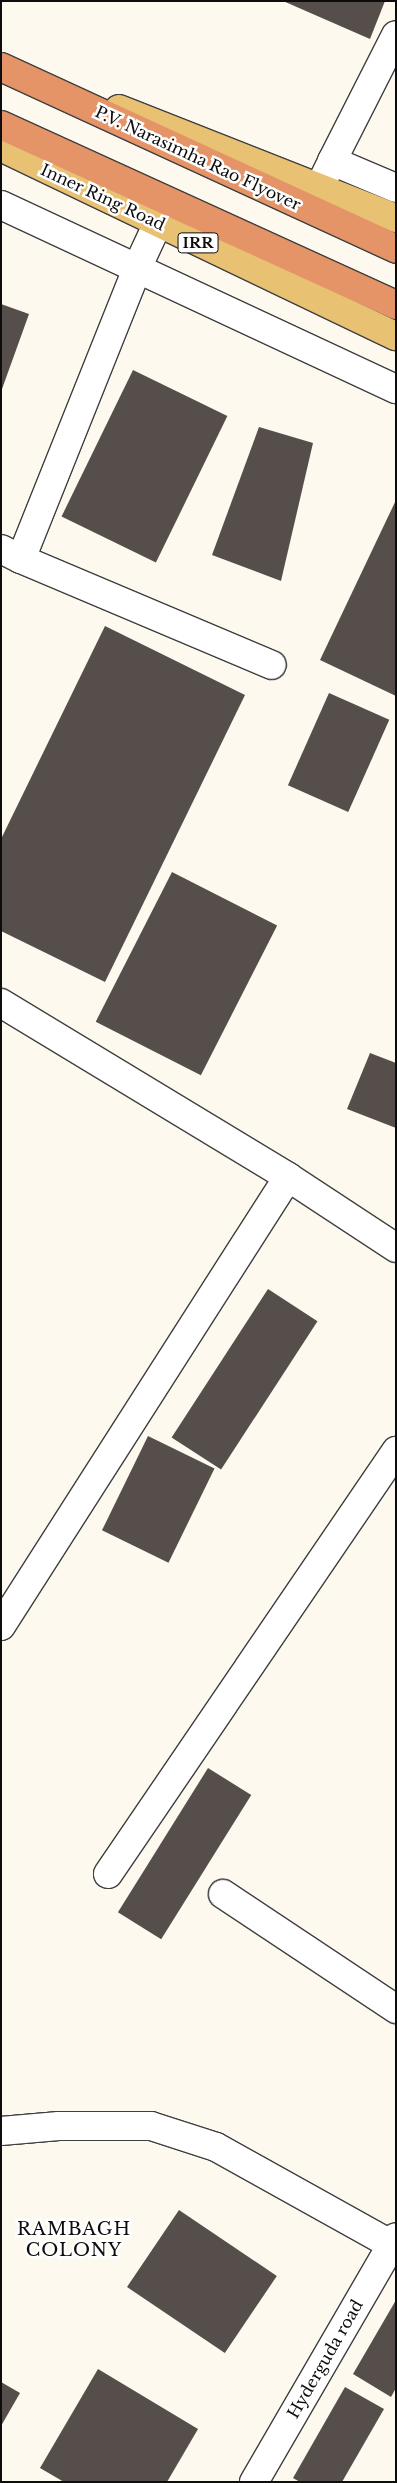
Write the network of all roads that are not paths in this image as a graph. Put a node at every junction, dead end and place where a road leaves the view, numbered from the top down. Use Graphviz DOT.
graph roads {
  1 [pos="396,35"];
  2 [pos="1,57"];
  3 [pos="1,67"];
  4 [pos="1,125"];
  5 [pos="1,147"];
  6 [pos="332,161"];
  7 [pos="320,186"];
  8 [pos="396,188"];
  9 [pos="1,205"];
  10 [pos="396,218"];
  11 [pos="158,224"];
  12 [pos="396,249"];
  13 [pos="138,266"];
  14 [pos="396,305"];
  15 [pos="396,336"];
  16 [pos="396,389"];
  17 [pos="11,554"];
  18 [pos="272,665"];
  19 [pos="1,1003"];
  20 [pos="288,1177"];
  21 [pos="393,1240"];
  22 [pos="396,1451"];
  23 [pos="1,1626"];
  24 [pos="108,1874"];
  25 [pos="223,1894"];
  26 [pos="396,2009"];
  27 [pos="1,2131"];
  28 [pos="394,2241"];
  29 [pos="254,2482"];
  1 -- 6 [label="street"];
  2 -- 7 [label="main road"];
  3 -- 12 [label="highway, P.V. Narasimha Rao Flyover"];
  4 -- 14 [label="highway"];
  5 -- 11 [label="main road, Inner Ring Road / IRR"];
  6 -- 7 [label="street"];
  6 -- 8 [label="street"];
  7 -- 10 [label="main road"];
  9 -- 13 [label="street"];
  11 -- 13 [label="street"];
  11 -- 15 [label="main road, Inner Ring Road / IRR"];
  13 -- 16 [label="street"];
  13 -- 17 [label="street"];
  17 -- 18 [label="street"];
  19 -- 20 [label="street"];
  20 -- 21 [label="street"];
  20 -- 23 [label="street"];
  22 -- 24 [label="street"];
  25 -- 26 [label="street"];
  27 -- 28 [label="street"];
  28 -- 29 [label="street, Hyderguda road"];
}
